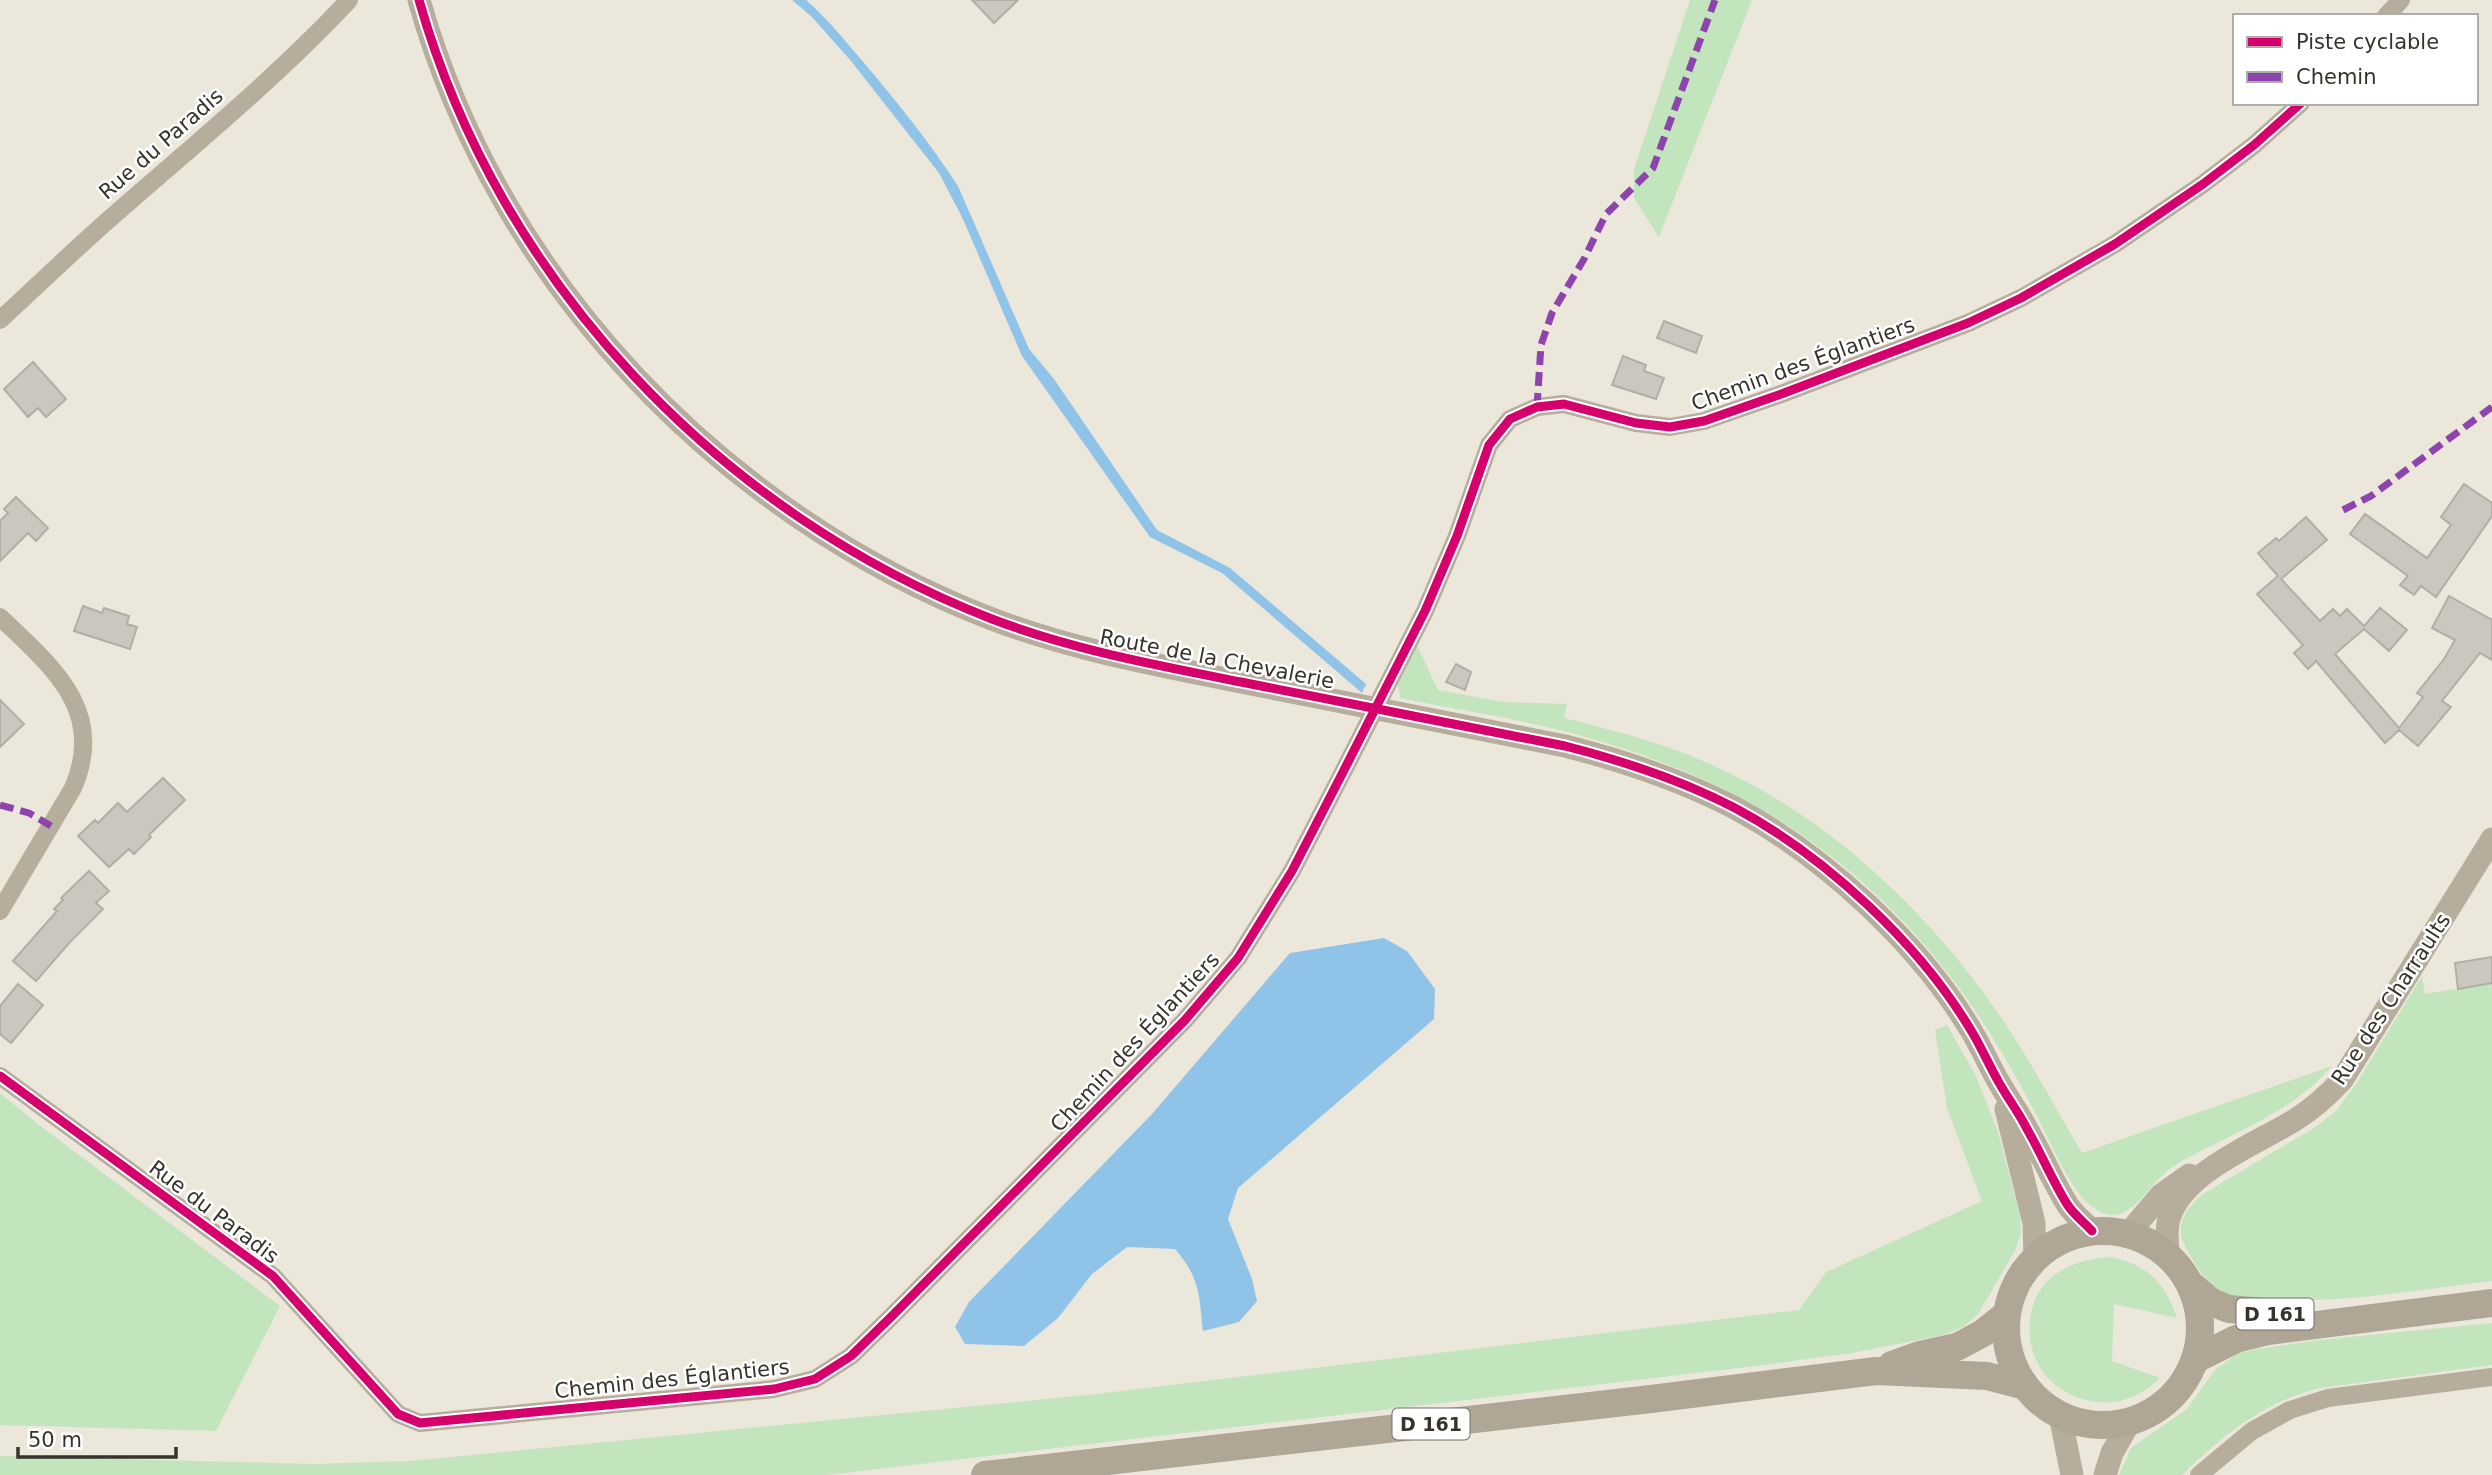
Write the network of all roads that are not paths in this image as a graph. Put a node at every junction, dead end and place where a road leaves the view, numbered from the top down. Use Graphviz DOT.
graph roads {
  1 [pos="349,0"];
  2 [pos="419,0"];
  3 [pos="2401,0"];
  4 [pos="2388,14"];
  5 [pos="2299,105"];
  6 [pos="0,320"];
  7 [pos="0,617"];
  8 [pos="1375,708"];
  9 [pos="2492,839"];
  10 [pos="0,911"];
  11 [pos="0,1076"];
  12 [pos="1997,1079"];
  13 [pos="2220,1160"];
  14 [pos="2092,1231"];
  15 [pos="2128,1234"];
  16 [pos="2168,1255"];
  17 [pos="2035,1259"];
  18 [pos="2191,1286"];
  19 [pos="2492,1303"];
  20 [pos="2007,1314"];
  21 [pos="2366,1317"];
  22 [pos="2196,1359"];
  23 [pos="1876,1371"];
  24 [pos="2492,1377"];
  25 [pos="2025,1386"];
  26 [pos="2060,1415"];
  27 [pos="420,1423"];
  28 [pos="2129,1423"];
  29 [pos="985,1475"];
  30 [pos="2072,1475"];
  31 [pos="2105,1475"];
  32 [pos="2199,1475"];
  1 -- 6 [label="street, Rue du Paradis"];
  2 -- 8 [label="street, Route de la Chevalerie"];
  3 -- 4 [label="street"];
  5 -- 8 [label="street, Chemin des Églantiers"];
  7 -- 10 [label="street"];
  8 -- 12 [label="street, Route de la Chevalerie"];
  8 -- 27 [label="street, Chemin des Églantiers"];
  9 -- 13 [label="street, Rue des Charraults"];
  11 -- 27 [label="street, Rue du Paradis"];
  12 -- 14 [label="street, Route de la Chevalerie"];
  12 -- 17 [label="street, Route de la Chevalerie"];
  13 -- 15 [label="street"];
  13 -- 16 [label="street, Rue des Charraults"];
  14 -- 15 [label="main road"];
  14 -- 17 [label="main road"];
  15 -- 16 [label="main road"];
  16 -- 18 [label="main road"];
  17 -- 20 [label="main road"];
  18 -- 21 [label="main road, D 161"];
  18 -- 22 [label="main road"];
  19 -- 21 [label="main road, D 161"];
  20 -- 23 [label="main road, D 161"];
  20 -- 25 [label="main road"];
  21 -- 22 [label="main road, D 161"];
  22 -- 28 [label="main road"];
  23 -- 25 [label="main road, D 161"];
  23 -- 29 [label="main road, D 161"];
  24 -- 32 [label="street"];
  25 -- 26 [label="main road"];
  26 -- 28 [label="main road"];
  26 -- 30 [label="street"];
  28 -- 31 [label="street"];
}
